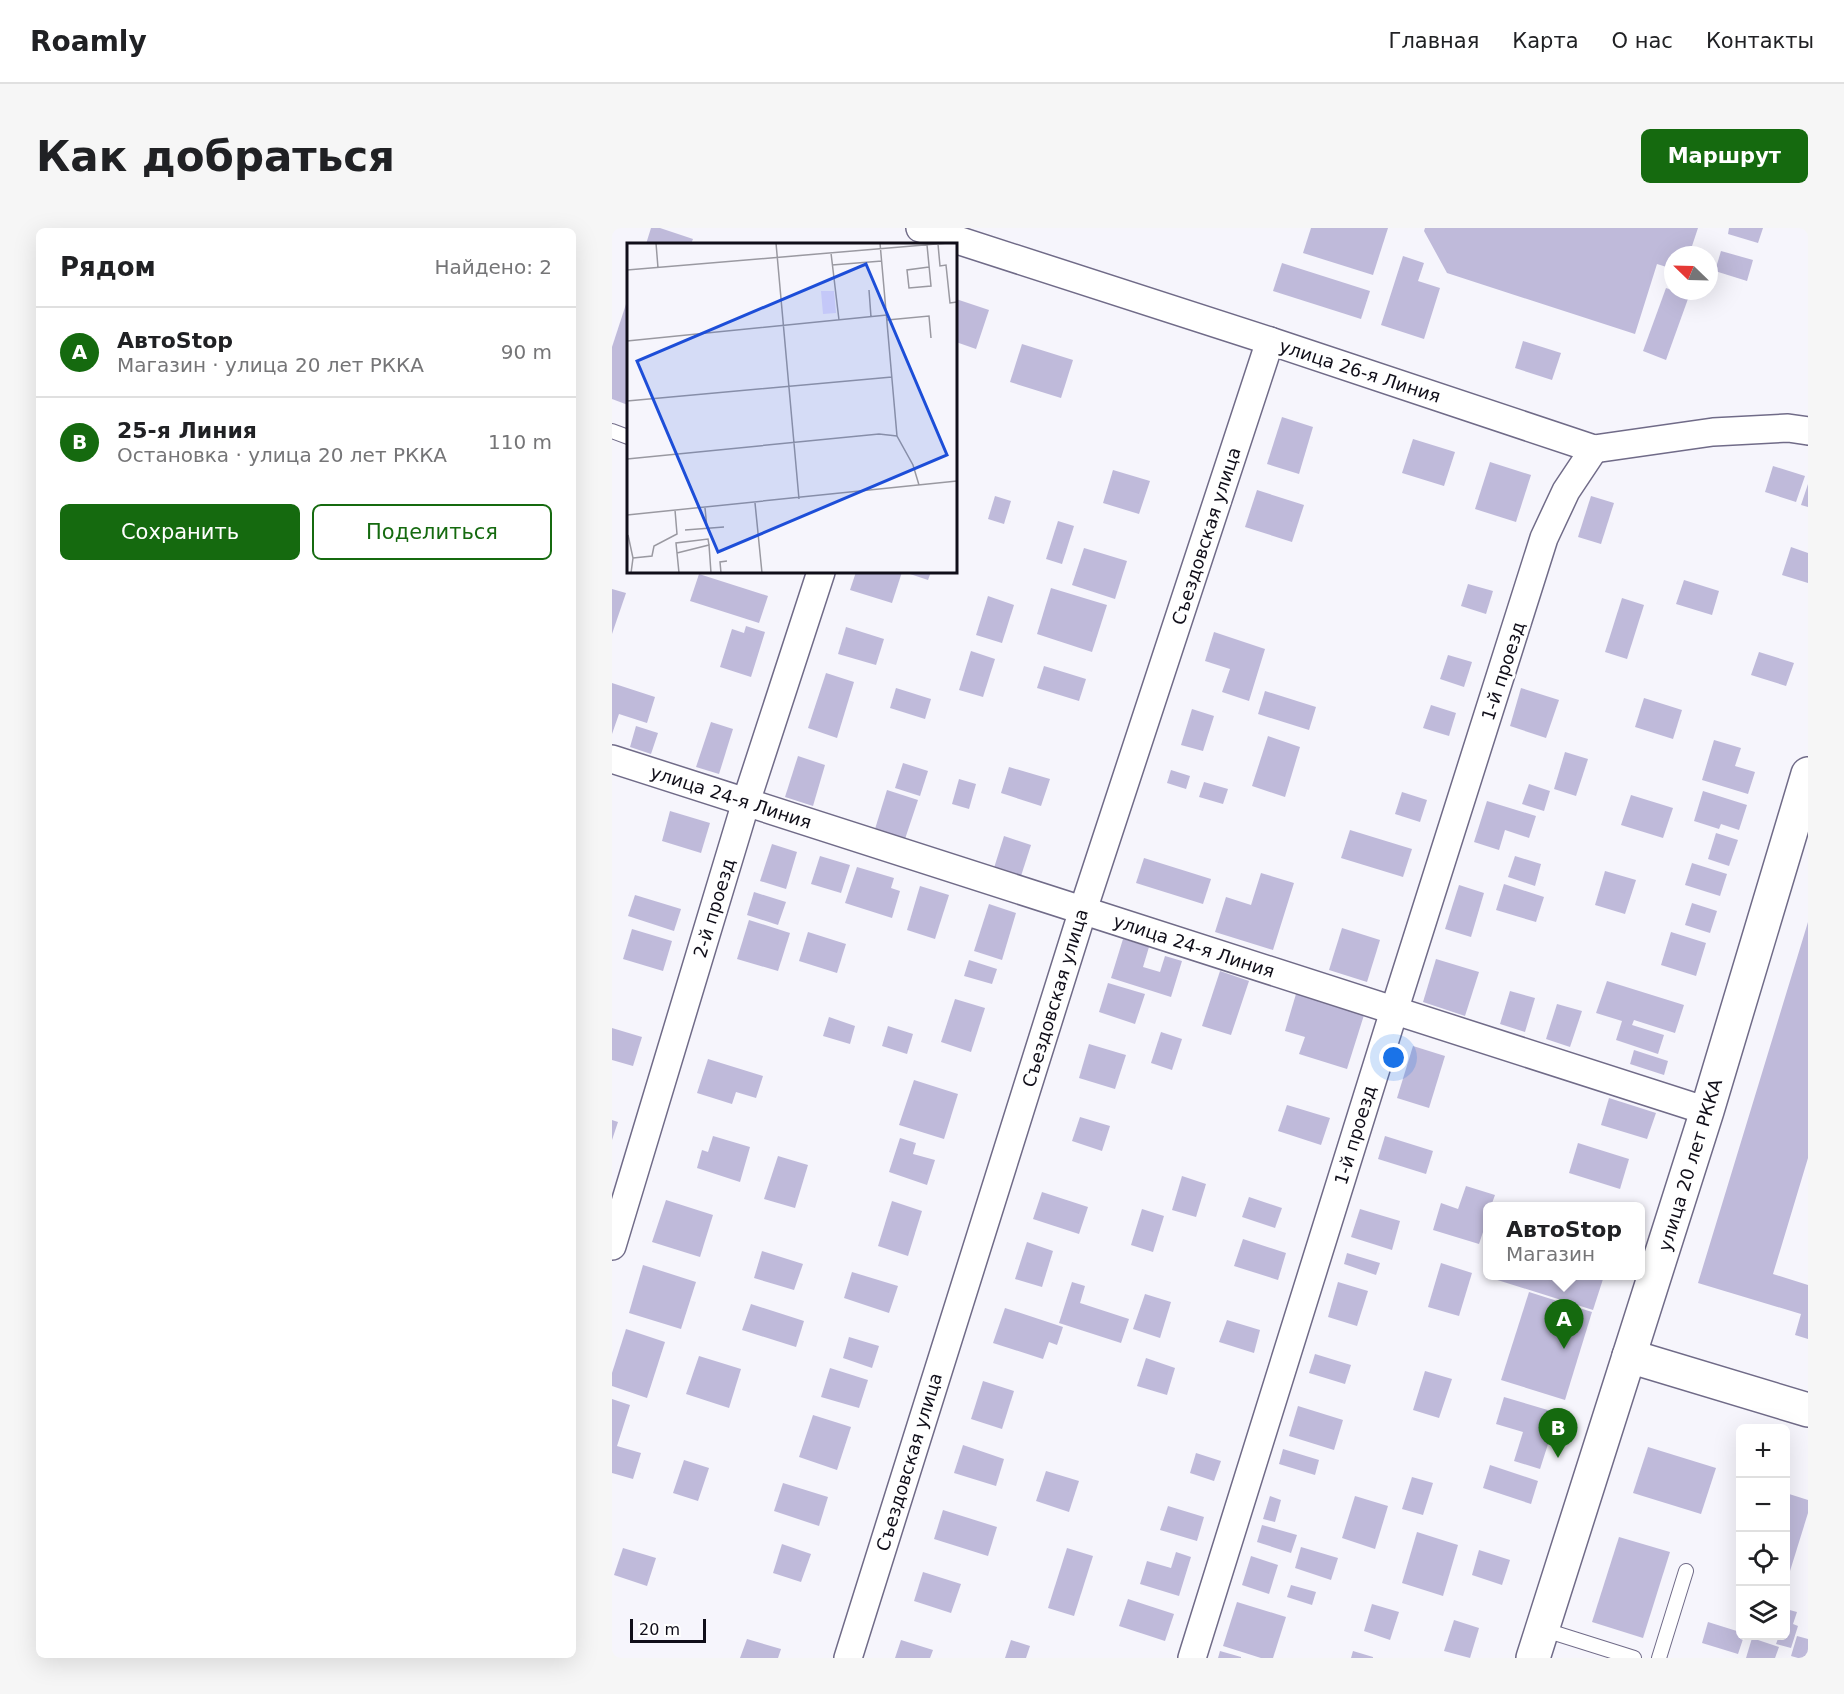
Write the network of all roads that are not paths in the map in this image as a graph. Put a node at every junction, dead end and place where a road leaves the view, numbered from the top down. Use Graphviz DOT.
graph roads {
  1 [pos="939,235"];
  2 [pos="1270,341"];
  3 [pos="612,431"];
  4 [pos="1808,431"];
  5 [pos="627,436"];
  6 [pos="1594,449"];
  7 [pos="821,573"];
  8 [pos="612,759"];
  9 [pos="1808,774"];
  10 [pos="746,802"];
  11 [pos="1083,910"];
  12 [pos="1394,1011"];
  13 [pos="1707,1111"];
  14 [pos="612,1246"];
  15 [pos="1629,1356"];
  16 [pos="1808,1410"];
  17 [pos="1686,1571"];
  18 [pos="1538,1644"];
  19 [pos="848,1658"];
  20 [pos="1192,1658"];
  21 [pos="1634,1658"];
  22 [pos="1659,1658"];
  1 -- 2 [label="street, улица 26-я Линия"];
  2 -- 6 [label="street, улица 26-я Линия"];
  2 -- 11 [label="street, Съездовская улица"];
  3 -- 5 [label="lane"];
  4 -- 6 [label="street, улица 26-я Линия"];
  6 -- 12 [label="street, 1-й проезд"];
  7 -- 10 [label="street, 2-й проезд"];
  8 -- 10 [label="street, улица 24-я Линия"];
  9 -- 13 [label="main road, улица 20 лет РККА"];
  10 -- 11 [label="street, улица 24-я Линия"];
  10 -- 14 [label="street, 2-й проезд"];
  11 -- 12 [label="street, улица 24-я Линия"];
  11 -- 19 [label="street, Съездовская улица"];
  12 -- 13 [label="street, улица 24-я Линия"];
  12 -- 20 [label="street, 1-й проезд"];
  13 -- 15 [label="main road, улица 20 лет РККА"];
  15 -- 16 [label="main road"];
  15 -- 18 [label="main road, улица 20 лет РККА"];
  17 -- 22 [label="lane"];
  18 -- 21 [label="lane"];
}
